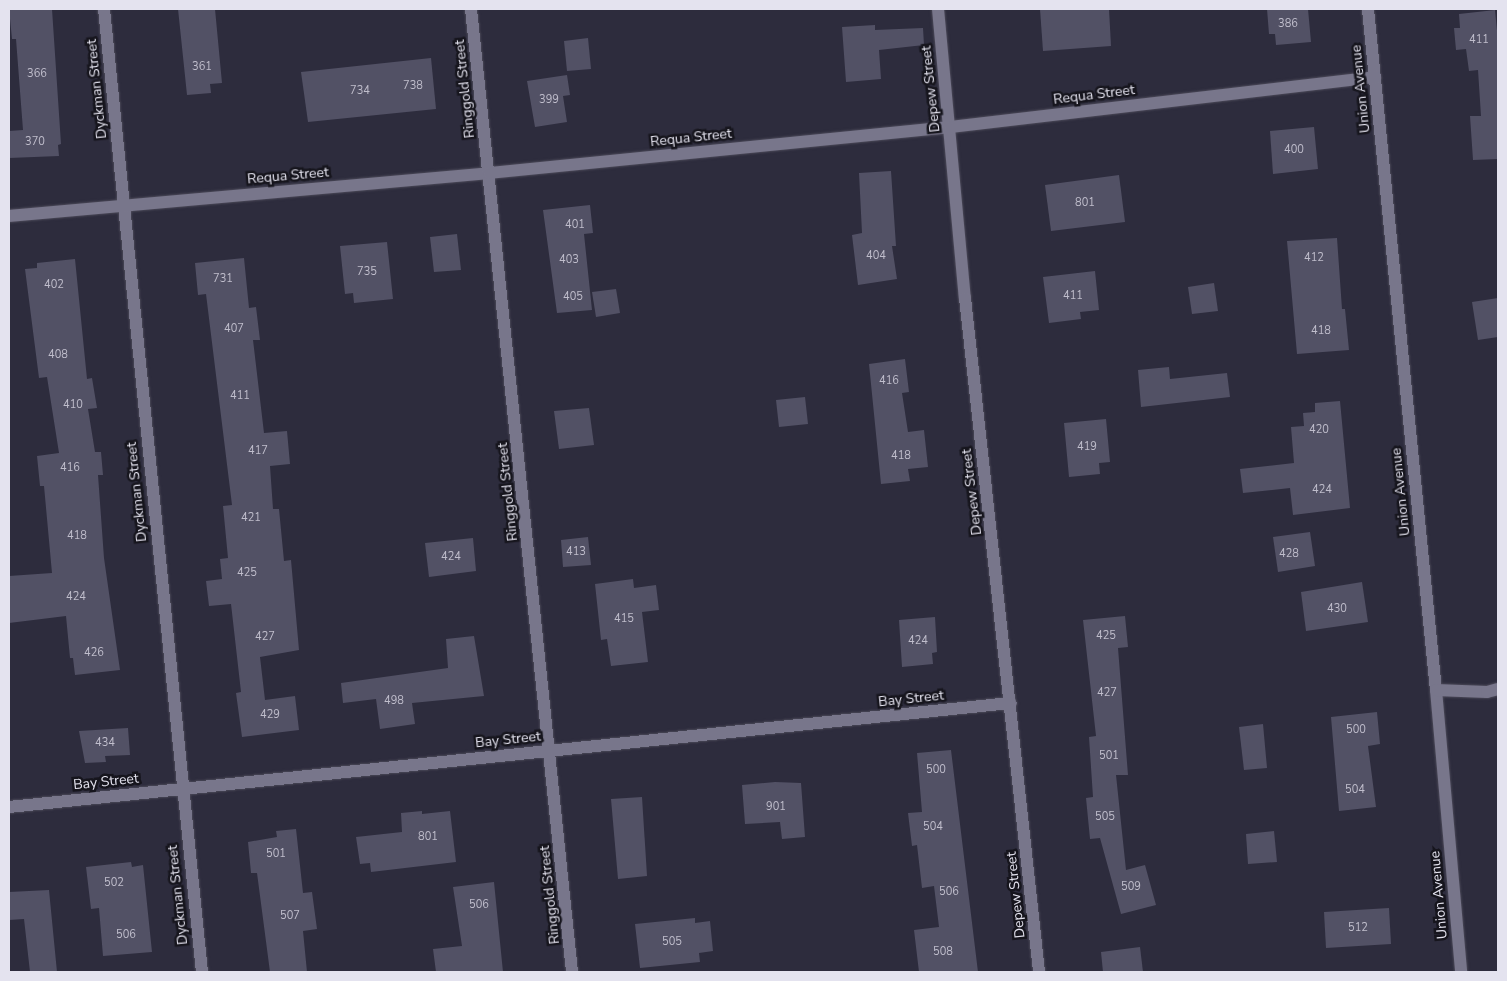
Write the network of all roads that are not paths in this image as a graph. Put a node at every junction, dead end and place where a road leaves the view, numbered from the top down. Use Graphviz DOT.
graph roads {
  1 [pos="104,9"];
  2 [pos="471,9"];
  3 [pos="938,9"];
  4 [pos="1368,9"];
  5 [pos="1375,77"];
  6 [pos="950,127"];
  7 [pos="489,174"];
  8 [pos="124,206"];
  9 [pos="9,216"];
  10 [pos="1498,689"];
  11 [pos="1436,690"];
  12 [pos="1012,704"];
  13 [pos="550,750"];
  14 [pos="182,789"];
  15 [pos="9,807"];
  16 [pos="202,972"];
  17 [pos="572,972"];
  18 [pos="1039,972"];
  19 [pos="1461,972"];
  1 -- 8 [label="street, Dyckman Street"];
  2 -- 7 [label="street, Ringgold Street"];
  3 -- 6 [label="street, Depew Street"];
  4 -- 5 [label="street, Union Avenue"];
  5 -- 6 [label="street, Requa Street"];
  5 -- 11 [label="street, Union Avenue"];
  6 -- 7 [label="street, Requa Street"];
  6 -- 12 [label="street, Depew Street"];
  7 -- 8 [label="street, Requa Street"];
  7 -- 13 [label="street, Ringgold Street"];
  8 -- 9 [label="street, Requa Street"];
  8 -- 14 [label="street, Dyckman Street"];
  10 -- 11 [label="street"];
  11 -- 19 [label="street, Union Avenue"];
  12 -- 13 [label="street, Bay Street"];
  12 -- 18 [label="street, Depew Street"];
  13 -- 14 [label="street, Bay Street"];
  13 -- 17 [label="street, Ringgold Street"];
  14 -- 15 [label="street, Bay Street"];
  14 -- 16 [label="street, Dyckman Street"];
}
